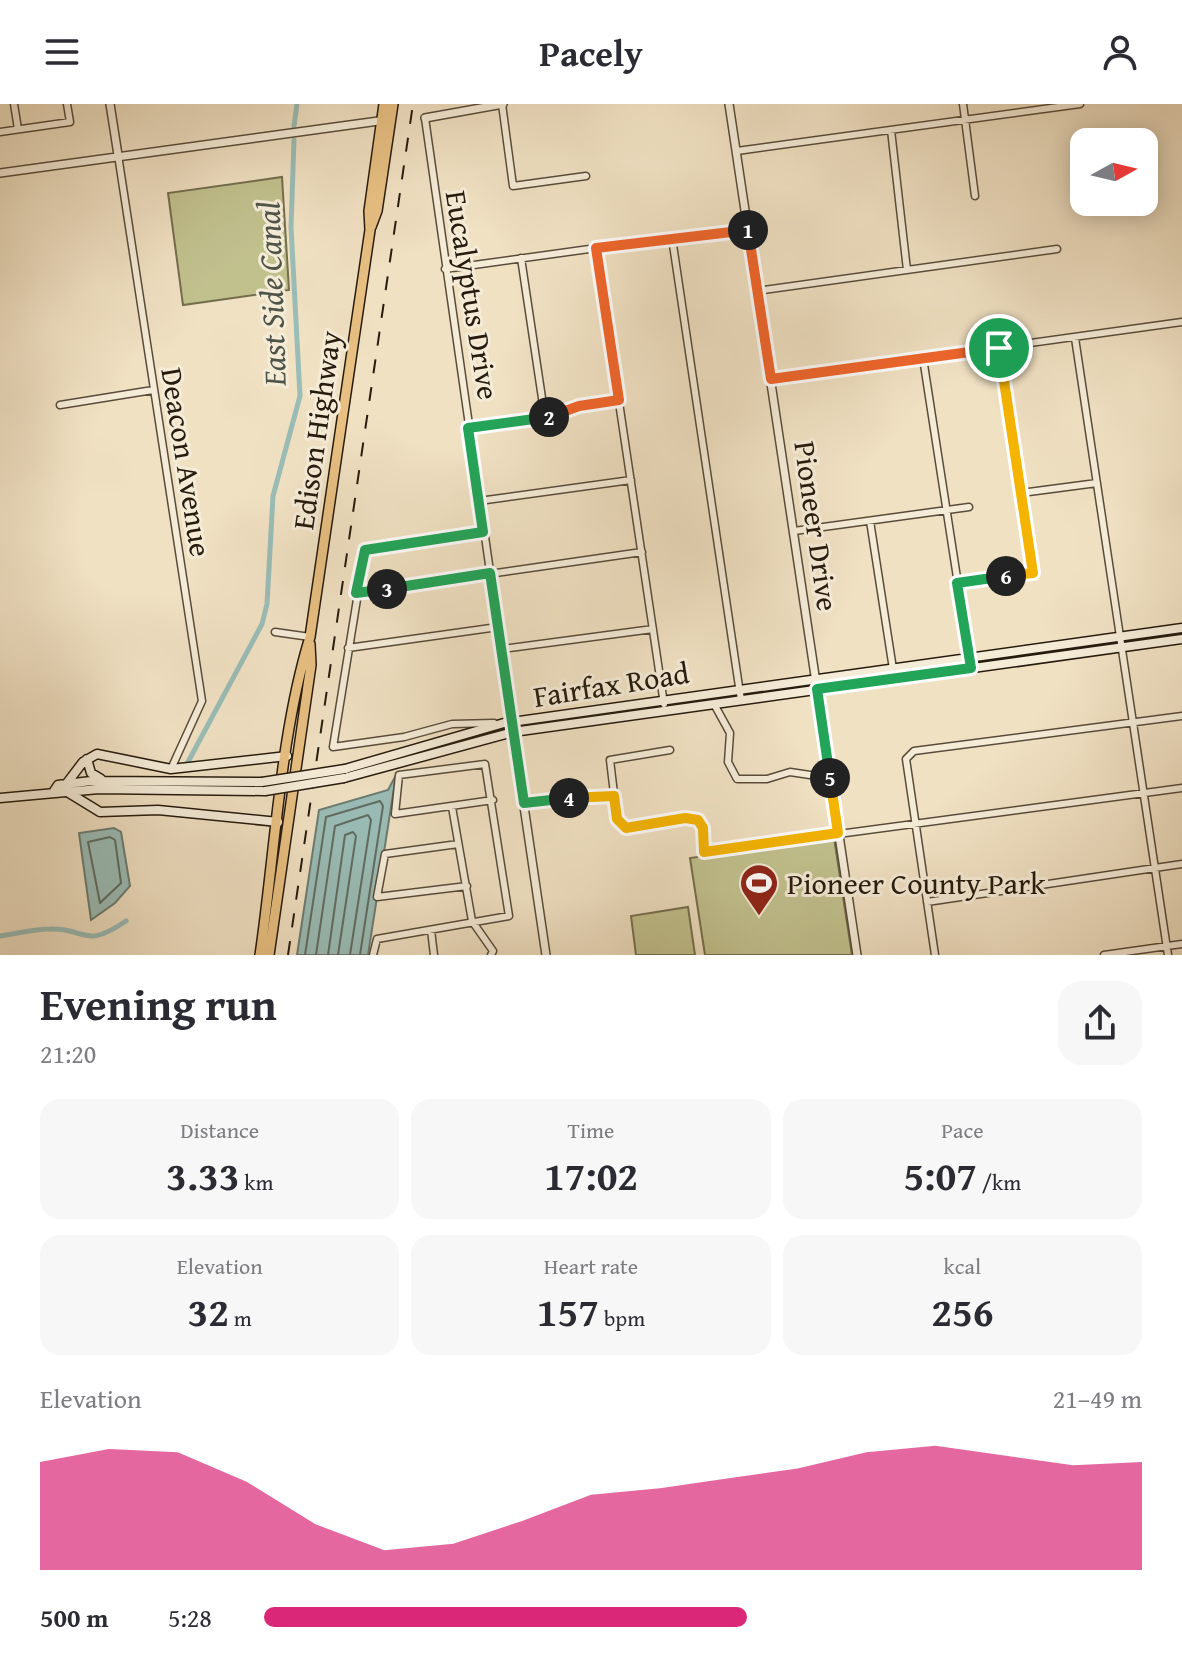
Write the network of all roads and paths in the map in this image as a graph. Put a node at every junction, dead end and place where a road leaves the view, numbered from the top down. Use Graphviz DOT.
graph roads {
  1 [pos="14,104"];
  2 [pos="67,104"];
  3 [pos="110,104"];
  4 [pos="384,104"];
  5 [pos="393,104"];
  6 [pos="502,104"];
  7 [pos="729,104"];
  8 [pos="963,104"];
  9 [pos="1080,104"];
  10 [pos="474,106"];
  11 [pos="425,118"];
  12 [pos="386,120"];
  13 [pos="965,120"];
  14 [pos="18,129"];
  15 [pos="891,130"];
  16 [pos="0,132"];
  17 [pos="737,151"];
  18 [pos="118,155"];
  19 [pos="0,173"];
  20 [pos="586,176"];
  21 [pos="975,196"];
  22 [pos="748,227"];
  23 [pos="672,238"];
  24 [pos="596,248"];
  25 [pos="1057,249"];
  26 [pos="521,258"];
  27 [pos="445,269"];
  28 [pos="907,270"];
  29 [pos="757,291"];
  30 [pos="1182,322"];
  31 [pos="1075,338"];
  32 [pos="999,348"];
  33 [pos="923,358"];
  34 [pos="771,379"];
  35 [pos="153,390"];
  36 [pos="619,400"];
  37 [pos="60,405"];
  38 [pos="545,418"];
  39 [pos="468,428"];
  40 [pos="631,480"];
  41 [pos="1097,483"];
  42 [pos="1021,493"];
  43 [pos="479,501"];
  44 [pos="969,507"];
  45 [pos="946,510"];
  46 [pos="870,521"];
  47 [pos="794,531"];
  48 [pos="483,532"];
  49 [pos="642,552"];
  50 [pos="490,573"];
  51 [pos="957,583"];
  52 [pos="356,593"];
  53 [pos="498,627"];
  54 [pos="1182,628"];
  55 [pos="653,629"];
  56 [pos="275,632"];
  57 [pos="310,637"];
  58 [pos="1182,639"];
  59 [pos="1120,643"];
  60 [pos="348,648"];
  61 [pos="502,649"];
  62 [pos="970,663"];
  63 [pos="893,669"];
  64 [pos="816,684"];
  65 [pos="740,689"];
  66 [pos="741,700"];
  67 [pos="714,704"];
  68 [pos="664,705"];
  69 [pos="1182,716"];
  70 [pos="1133,723"];
  71 [pos="509,726"];
  72 [pos="670,750"];
  73 [pos="287,756"];
  74 [pos="87,759"];
  75 [pos="171,769"];
  76 [pos="830,778"];
  77 [pos="104,781"];
  78 [pos="263,787"];
  79 [pos="68,788"];
  80 [pos="1182,788"];
  81 [pos="96,789"];
  82 [pos="1144,794"];
  83 [pos="614,796"];
  84 [pos="0,798"];
  85 [pos="493,800"];
  86 [pos="524,803"];
  87 [pos="90,807"];
  88 [pos="452,807"];
  89 [pos="278,822"];
  90 [pos="915,823"];
  91 [pos="838,833"];
  92 [pos="458,844"];
  93 [pos="1182,864"];
  94 [pos="1155,868"];
  95 [pos="467,886"];
  96 [pos="927,902"];
  97 [pos="472,921"];
  98 [pos="431,930"];
  99 [pos="1182,944"];
  100 [pos="1166,946"];
  101 [pos="260,955"];
  102 [pos="269,955"];
  103 [pos="373,955"];
  104 [pos="434,955"];
  105 [pos="491,955"];
  106 [pos="546,955"];
  107 [pos="857,955"];
  108 [pos="935,955"];
  109 [pos="1104,955"];
  110 [pos="1168,955"];
  1 -- 14 [label="street"];
  2 -- 14 [label="street"];
  3 -- 18 [label="street"];
  4 -- 12 [label="main road, Edison Highway"];
  5 -- 12 [label="main road, Edison Highway"];
  6 -- 10 [label="street"];
  6 -- 20 [label="street"];
  7 -- 17 [label="street, Pioneer Drive"];
  8 -- 13 [label="street"];
  9 -- 13 [label="street"];
  10 -- 11 [label="street"];
  11 -- 27 [label="street, Eucalyptus Drive"];
  12 -- 18 [label="street"];
  12 -- 57 [label="main road, Edison Highway"];
  13 -- 15 [label="street"];
  13 -- 21 [label="street"];
  14 -- 16 [label="street"];
  15 -- 17 [label="street"];
  15 -- 28 [label="street"];
  17 -- 22 [label="street, Pioneer Drive"];
  18 -- 19 [label="street"];
  18 -- 35 [label="street, Deacon Avenue"];
  22 -- 23 [label="street"];
  22 -- 29 [label="street, Pioneer Drive"];
  23 -- 24 [label="street"];
  23 -- 65 [label="street"];
  24 -- 26 [label="street"];
  24 -- 36 [label="street"];
  25 -- 28 [label="street"];
  26 -- 27 [label="street"];
  26 -- 38 [label="street"];
  27 -- 39 [label="street, Eucalyptus Drive"];
  28 -- 29 [label="street"];
  29 -- 34 [label="street, Pioneer Drive"];
  30 -- 31 [label="street"];
  31 -- 32 [label="street"];
  31 -- 41 [label="street"];
  32 -- 33 [label="street"];
  32 -- 42 [label="street"];
  33 -- 34 [label="street"];
  33 -- 45 [label="street"];
  34 -- 47 [label="street, Pioneer Drive"];
  35 -- 37 [label="street"];
  35 -- 75 [label="street, Deacon Avenue"];
  36 -- 38 [label="street"];
  36 -- 40 [label="street"];
  38 -- 39 [label="street"];
  39 -- 43 [label="street, Eucalyptus Drive"];
  40 -- 43 [label="street"];
  40 -- 49 [label="street"];
  41 -- 42 [label="street"];
  41 -- 59 [label="street"];
  42 -- 51 [label="street"];
  43 -- 48 [label="street, Eucalyptus Drive"];
  44 -- 45 [label="street"];
  45 -- 46 [label="street"];
  45 -- 51 [label="street"];
  46 -- 47 [label="street"];
  46 -- 63 [label="street"];
  47 -- 64 [label="street, Pioneer Drive"];
  48 -- 50 [label="street, Eucalyptus Drive"];
  48 -- 52 [label="street"];
  49 -- 50 [label="street"];
  49 -- 55 [label="street"];
  50 -- 52 [label="street"];
  50 -- 53 [label="street, Eucalyptus Drive"];
  51 -- 62 [label="street"];
  52 -- 60 [label="street"];
  53 -- 60 [label="street"];
  53 -- 61 [label="street, Eucalyptus Drive"];
  54 -- 59 [label="main road, Fairfax Road"];
  55 -- 61 [label="street"];
  55 -- 68 [label="street"];
  56 -- 57 [label="street"];
  57 -- 73 [label="main road, Edison Highway"];
  57 -- 102 [label="main road, Edison Highway"];
  58 -- 59 [label="main road, Fairfax Road"];
  59 -- 62 [label="main road, Fairfax Road"];
  59 -- 70 [label="street"];
  60 -- 71 [label="street"];
  61 -- 71 [label="street, Eucalyptus Drive"];
  62 -- 63 [label="main road, Fairfax Road"];
  62 -- 64 [label="main road, Fairfax Road"];
  63 -- 64 [label="main road, Fairfax Road"];
  64 -- 65 [label="main road, Fairfax Road"];
  64 -- 66 [label="main road, Fairfax Road"];
  64 -- 76 [label="street, Pioneer Drive"];
  65 -- 66 [label="street"];
  65 -- 68 [label="main road, Fairfax Road"];
  66 -- 67 [label="main road, Fairfax Road"];
  67 -- 68 [label="main road, Fairfax Road"];
  67 -- 76 [label="street"];
  68 -- 71 [label="main road, Fairfax Road"];
  69 -- 70 [label="street"];
  70 -- 82 [label="street"];
  70 -- 90 [label="street"];
  71 -- 78 [label="main road, Fairfax Road, bridge"];
  71 -- 86 [label="street, Eucalyptus Drive"];
  72 -- 83 [label="street"];
  73 -- 75 [label="main road"];
  73 -- 89 [label="main road, Edison Highway"];
  74 -- 75 [label="main road"];
  74 -- 77 [label="main road"];
  74 -- 79 [label="main road"];
  76 -- 91 [label="street, Pioneer Drive"];
  77 -- 78 [label="main road, Fairfax Road"];
  77 -- 79 [label="main road, Fairfax Road"];
  78 -- 81 [label="main road, Fairfax Road"];
  79 -- 81 [label="main road, Fairfax Road"];
  79 -- 84 [label="main road, Fairfax Road"];
  79 -- 87 [label="main road"];
  80 -- 82 [label="street"];
  81 -- 87 [label="main road"];
  82 -- 90 [label="street"];
  82 -- 94 [label="street"];
  83 -- 86 [label="street"];
  83 -- 91 [label="street"];
  85 -- 88 [label="street"];
  85 -- 88 [label="street"];
  85 -- 97 [label="street"];
  86 -- 106 [label="street, Eucalyptus Drive"];
  87 -- 89 [label="main road"];
  88 -- 92 [label="street"];
  89 -- 101 [label="main road, Edison Highway"];
  90 -- 91 [label="street"];
  90 -- 96 [label="street"];
  91 -- 107 [label="street, Pioneer Drive"];
  92 -- 95 [label="street"];
  92 -- 95 [label="street"];
  93 -- 94 [label="street"];
  94 -- 96 [label="street"];
  94 -- 100 [label="street"];
  95 -- 97 [label="street"];
  96 -- 108 [label="street"];
  97 -- 98 [label="street"];
  97 -- 105 [label="street"];
  98 -- 103 [label="street"];
  98 -- 104 [label="street"];
  99 -- 100 [label="street"];
  100 -- 109 [label="street"];
  100 -- 110 [label="street"];
}
